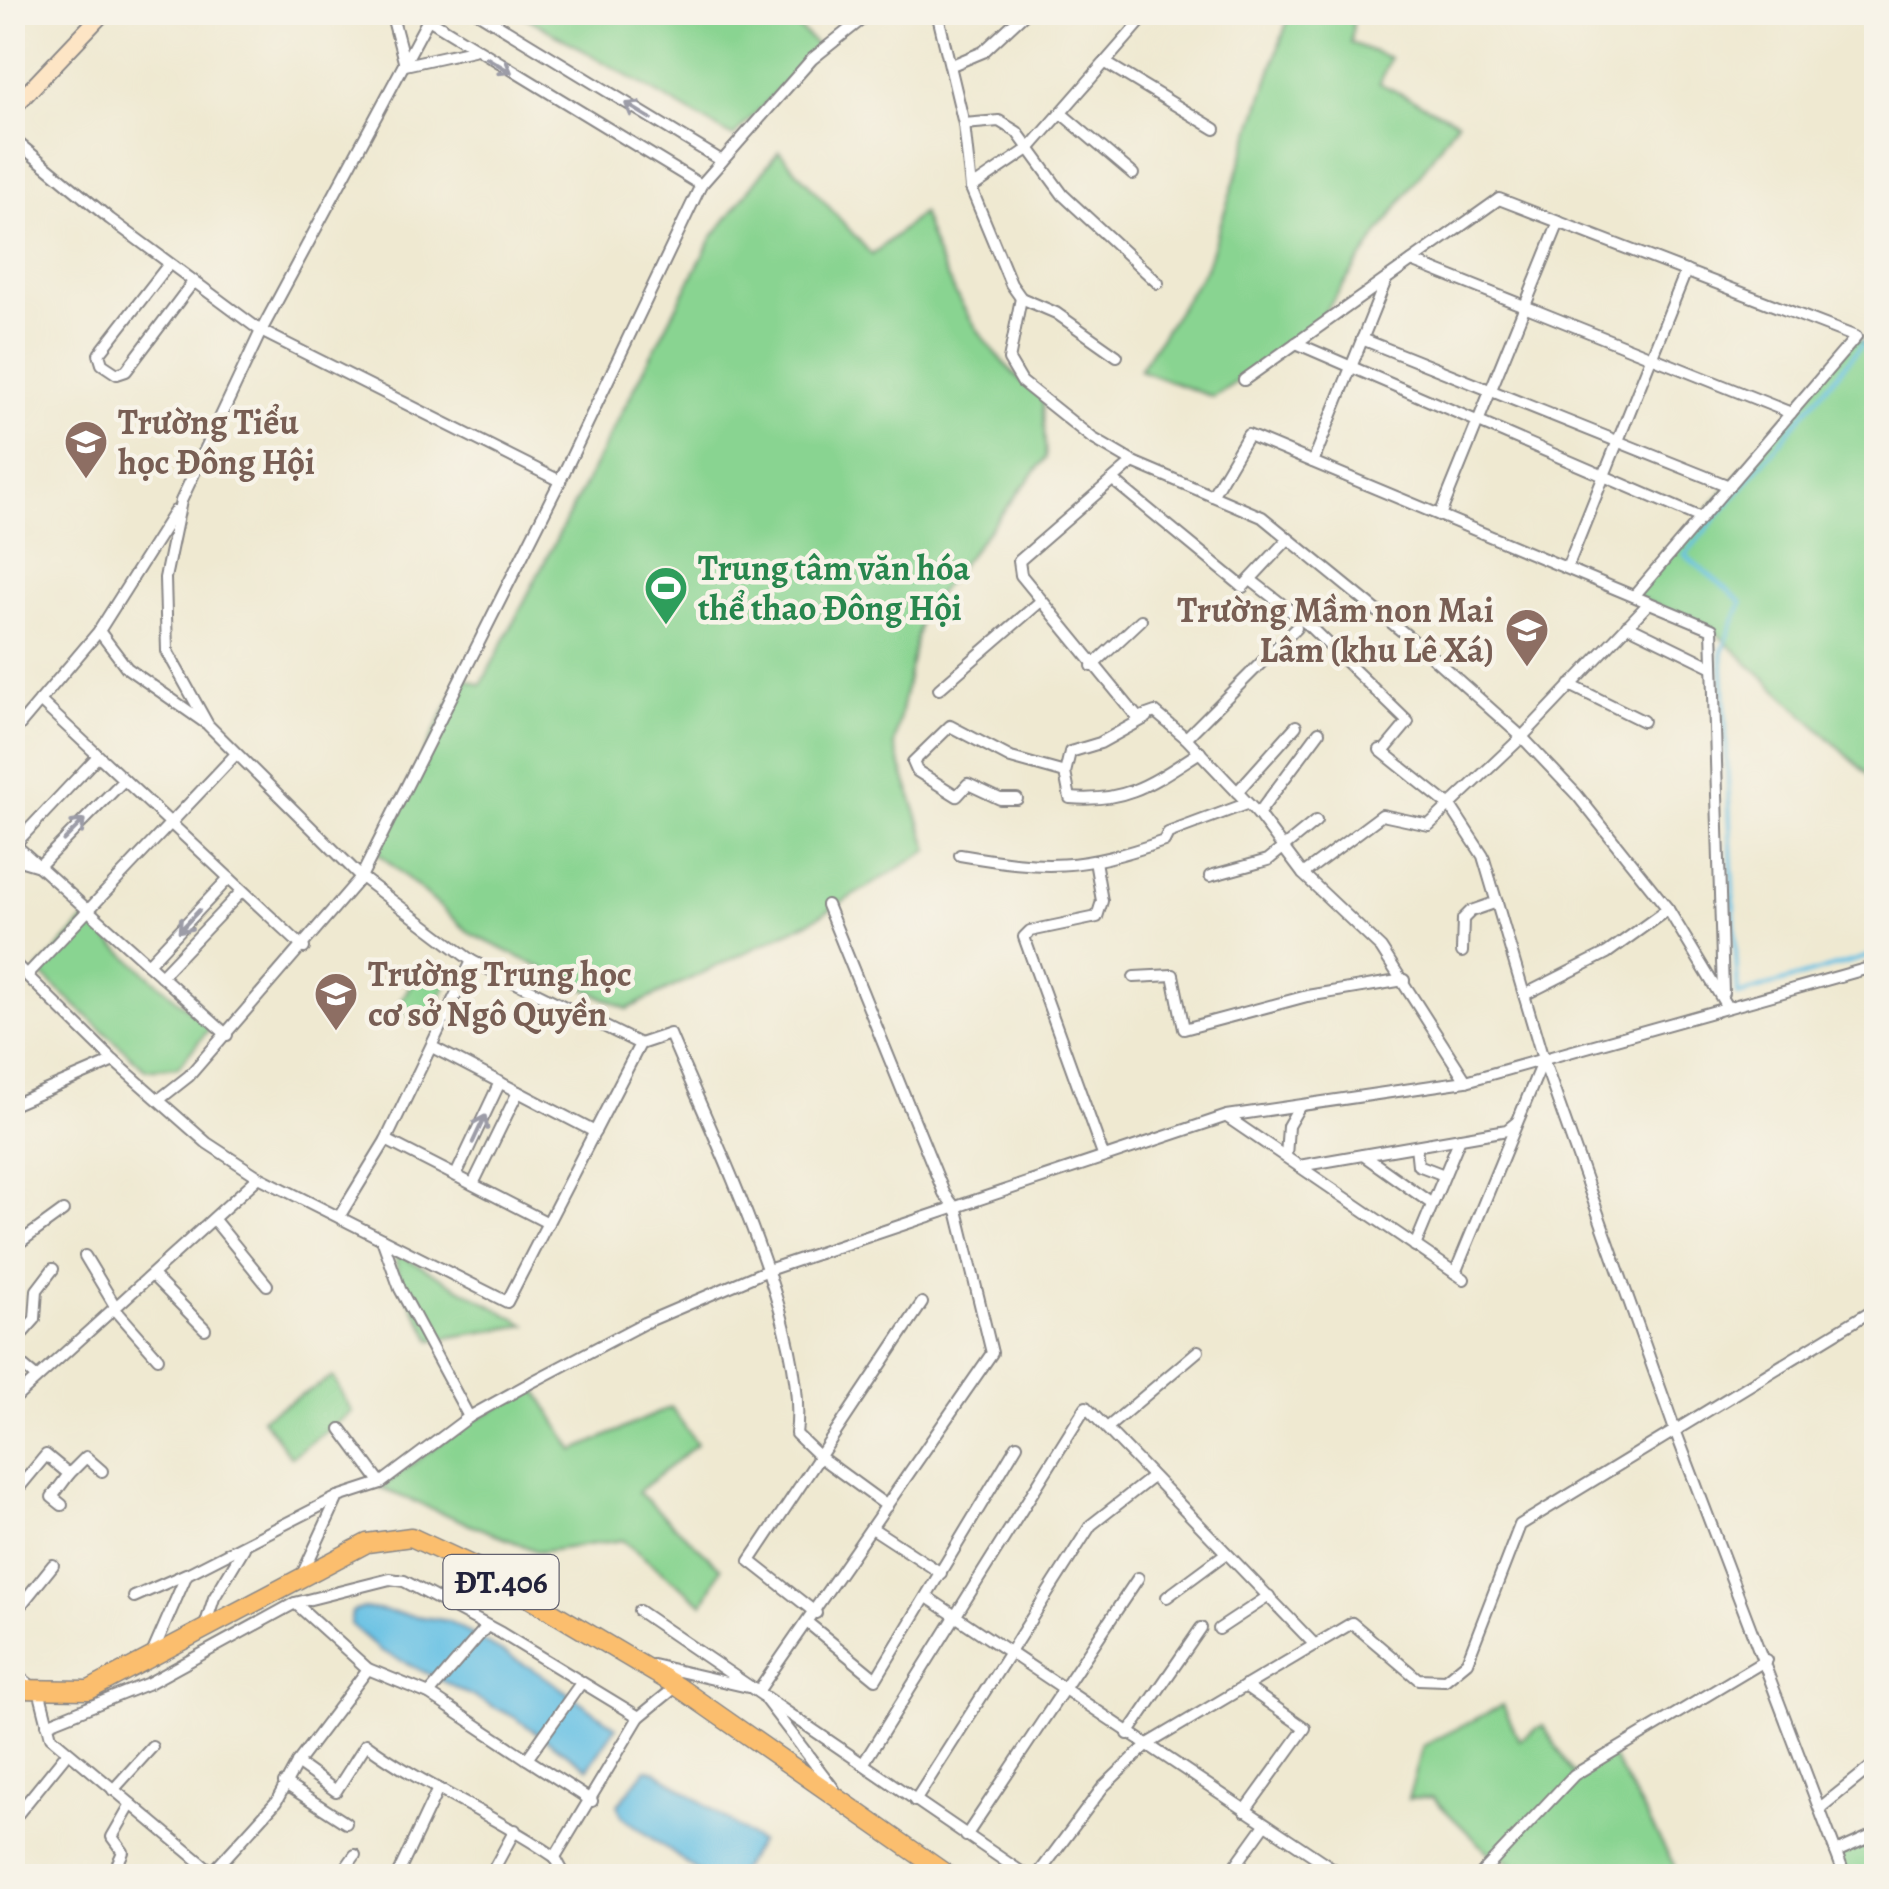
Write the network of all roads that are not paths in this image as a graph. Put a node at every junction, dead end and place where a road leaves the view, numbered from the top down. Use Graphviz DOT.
graph roads {
  1 [pos="104,12"];
  2 [pos="391,12"];
  3 [pos="417,12"];
  4 [pos="477,12"];
  5 [pos="870,12"];
  6 [pos="937,12"];
  7 [pos="1026,12"];
  8 [pos="1149,12"];
  9 [pos="430,16"];
  10 [pos="473,50"];
  11 [pos="1106,63"];
  12 [pos="405,65"];
  13 [pos="952,65"];
  14 [pos="12,110"];
  15 [pos="1062,114"];
  16 [pos="964,124"];
  17 [pos="1215,129"];
  18 [pos="12,138"];
  19 [pos="1030,148"];
  20 [pos="722,161"];
  21 [pos="1133,174"];
  22 [pos="701,185"];
  23 [pos="971,188"];
  24 [pos="1559,222"];
  25 [pos="1412,261"];
  26 [pos="169,264"];
  27 [pos="1686,271"];
  28 [pos="1386,279"];
  29 [pos="193,282"];
  30 [pos="1158,284"];
  31 [pos="1021,298"];
  32 [pos="1525,306"];
  33 [pos="262,332"];
  34 [pos="1362,340"];
  35 [pos="1296,343"];
  36 [pos="1117,356"];
  37 [pos="1651,357"];
  38 [pos="1351,367"];
  39 [pos="1244,380"];
  40 [pos="1491,391"];
  41 [pos="1791,413"];
  42 [pos="1478,422"];
  43 [pos="1618,441"];
  44 [pos="1133,462"];
  45 [pos="1313,462"];
  46 [pos="1604,476"];
  47 [pos="560,480"];
  48 [pos="1114,481"];
  49 [pos="1729,486"];
  50 [pos="1212,496"];
  51 [pos="181,502"];
  52 [pos="1440,515"];
  53 [pos="1701,518"];
  54 [pos="1287,540"];
  55 [pos="1567,568"];
  56 [pos="1252,581"];
  57 [pos="1634,596"];
  58 [pos="1041,600"];
  59 [pos="1649,602"];
  60 [pos="1141,620"];
  61 [pos="1628,625"];
  62 [pos="1296,628"];
  63 [pos="100,631"];
  64 [pos="1092,666"];
  65 [pos="1713,666"];
  66 [pos="1570,685"];
  67 [pos="939,689"];
  68 [pos="40,701"];
  69 [pos="1155,712"];
  70 [pos="1643,721"];
  71 [pos="208,725"];
  72 [pos="1296,726"];
  73 [pos="1319,732"];
  74 [pos="12,734"];
  75 [pos="1522,737"];
  76 [pos="1186,738"];
  77 [pos="1200,752"];
  78 [pos="236,754"];
  79 [pos="98,756"];
  80 [pos="1065,773"];
  81 [pos="124,780"];
  82 [pos="1237,792"];
  83 [pos="1017,799"];
  84 [pos="1246,804"];
  85 [pos="1451,807"];
  86 [pos="1258,814"];
  87 [pos="1316,821"];
  88 [pos="170,823"];
  89 [pos="14,843"];
  90 [pos="1284,848"];
  91 [pos="960,855"];
  92 [pos="1094,861"];
  93 [pos="16,863"];
  94 [pos="40,866"];
  95 [pos="1303,874"];
  96 [pos="1210,876"];
  97 [pos="362,877"];
  98 [pos="230,878"];
  99 [pos="242,891"];
  100 [pos="1497,902"];
  101 [pos="827,904"];
  102 [pos="1668,909"];
  103 [pos="85,910"];
  104 [pos="304,948"];
  105 [pos="1462,952"];
  106 [pos="12,960"];
  107 [pos="472,961"];
  108 [pos="148,964"];
  109 [pos="1876,966"];
  110 [pos="27,975"];
  111 [pos="161,976"];
  112 [pos="1134,977"];
  113 [pos="1404,980"];
  114 [pos="1524,995"];
  115 [pos="1725,1001"];
  116 [pos="227,1034"];
  117 [pos="640,1044"];
  118 [pos="434,1048"];
  119 [pos="1543,1059"];
  120 [pos="114,1061"];
  121 [pos="1466,1081"];
  122 [pos="500,1082"];
  123 [pos="518,1092"];
  124 [pos="161,1098"];
  125 [pos="12,1105"];
  126 [pos="1299,1107"];
  127 [pos="1226,1116"];
  128 [pos="1517,1121"];
  129 [pos="595,1132"];
  130 [pos="1460,1138"];
  131 [pos="386,1140"];
  132 [pos="1416,1146"];
  133 [pos="1103,1155"];
  134 [pos="1363,1155"];
  135 [pos="1286,1157"];
  136 [pos="1418,1165"];
  137 [pos="1299,1166"];
  138 [pos="456,1175"];
  139 [pos="1444,1175"];
  140 [pos="259,1176"];
  141 [pos="1402,1182"];
  142 [pos="472,1184"];
  143 [pos="1432,1204"];
  144 [pos="957,1210"];
  145 [pos="63,1211"];
  146 [pos="339,1217"];
  147 [pos="215,1220"];
  148 [pos="548,1223"];
  149 [pos="382,1239"];
  150 [pos="1415,1246"];
  151 [pos="12,1248"];
  152 [pos="84,1256"];
  153 [pos="53,1270"];
  154 [pos="768,1270"];
  155 [pos="152,1275"];
  156 [pos="267,1285"];
  157 [pos="922,1303"];
  158 [pos="114,1307"];
  159 [pos="1876,1308"];
  160 [pos="205,1329"];
  161 [pos="12,1345"];
  162 [pos="1198,1351"];
  163 [pos="12,1357"];
  164 [pos="158,1358"];
  165 [pos="36,1377"];
  166 [pos="12,1402"];
  167 [pos="469,1417"];
  168 [pos="1107,1428"];
  169 [pos="341,1429"];
  170 [pos="1675,1430"];
  171 [pos="1017,1445"];
  172 [pos="820,1458"];
  173 [pos="102,1470"];
  174 [pos="69,1474"];
  175 [pos="1151,1478"];
  176 [pos="381,1482"];
  177 [pos="12,1496"];
  178 [pos="338,1497"];
  179 [pos="62,1506"];
  180 [pos="888,1506"];
  181 [pos="872,1528"];
  182 [pos="244,1546"];
  183 [pos="1225,1554"];
  184 [pos="53,1566"];
  185 [pos="941,1573"];
  186 [pos="186,1574"];
  187 [pos="1138,1578"];
  188 [pos="298,1584"];
  189 [pos="1166,1596"];
  190 [pos="1270,1596"];
  191 [pos="134,1597"];
  192 [pos="927,1597"];
  193 [pos="295,1603"];
  194 [pos="640,1611"];
  195 [pos="12,1616"];
  196 [pos="959,1616"];
  197 [pos="812,1618"];
  198 [pos="487,1626"];
  199 [pos="1200,1628"];
  200 [pos="1219,1629"];
  201 [pos="204,1632"];
  202 [pos="1315,1645"];
  203 [pos="1013,1651"];
  204 [pos="150,1659"];
  205 [pos="632,1660"];
  206 [pos="1766,1660"];
  207 [pos="368,1669"];
  208 [pos="12,1671"];
  209 [pos="581,1683"];
  210 [pos="677,1686"];
  211 [pos="1246,1686"];
  212 [pos="1065,1687"];
  213 [pos="12,1689"];
  214 [pos="37,1690"];
  215 [pos="759,1690"];
  216 [pos="429,1694"];
  217 [pos="638,1717"];
  218 [pos="47,1724"];
  219 [pos="1128,1734"];
  220 [pos="1148,1744"];
  221 [pos="152,1746"];
  222 [pos="67,1753"];
  223 [pos="527,1759"];
  224 [pos="297,1762"];
  225 [pos="1876,1763"];
  226 [pos="864,1764"];
  227 [pos="284,1784"];
  228 [pos="114,1790"];
  229 [pos="437,1791"];
  230 [pos="592,1801"];
  231 [pos="915,1801"];
  232 [pos="844,1803"];
  233 [pos="131,1804"];
  234 [pos="1820,1808"];
  235 [pos="1245,1812"];
  236 [pos="12,1821"];
  237 [pos="346,1823"];
  238 [pos="1264,1826"];
  239 [pos="514,1830"];
  240 [pos="1876,1834"];
  241 [pos="966,1836"];
  242 [pos="1836,1852"];
  243 [pos="354,1856"];
  244 [pos="556,1857"];
  245 [pos="1324,1864"];
  246 [pos="213,1875"];
  247 [pos="112,1876"];
  248 [pos="340,1876"];
  249 [pos="397,1876"];
  250 [pos="490,1876"];
  251 [pos="558,1876"];
  252 [pos="949,1876"];
  253 [pos="1028,1876"];
  254 [pos="1037,1876"];
  255 [pos="1228,1876"];
  256 [pos="1314,1876"];
  257 [pos="1344,1876"];
  258 [pos="1479,1876"];
  259 [pos="1845,1876"];
  1 -- 14 [label="street"];
  2 -- 12 [label="street"];
  3 -- 9 [label="street"];
  20 -- 4 [label="street, one-way"];
  5 -- 20 [label="street"];
  6 -- 13 [label="street"];
  7 -- 13 [label="street"];
  8 -- 11 [label="street"];
  9 -- 10 [label="street"];
  9 -- 12 [label="street"];
  10 -- 12 [label="street"];
  10 -- 22 [label="street, one-way"];
  11 -- 15 [label="street"];
  11 -- 17 [label="street"];
  12 -- 33 [label="street"];
  13 -- 16 [label="street"];
  15 -- 19 [label="street"];
  15 -- 21 [label="street"];
  16 -- 19 [label="street"];
  16 -- 23 [label="street"];
  18 -- 26 [label="street"];
  19 -- 23 [label="street"];
  19 -- 30 [label="street"];
  20 -- 22 [label="street"];
  22 -- 47 [label="street"];
  23 -- 31 [label="street"];
  24 -- 25 [label="street"];
  24 -- 27 [label="street"];
  24 -- 32 [label="street"];
  25 -- 28 [label="street"];
  25 -- 32 [label="street"];
  26 -- 29 [label="street"];
  26 -- 29 [label="street"];
  27 -- 37 [label="street"];
  27 -- 41 [label="street"];
  28 -- 34 [label="street"];
  28 -- 35 [label="street"];
  29 -- 33 [label="street"];
  31 -- 36 [label="street"];
  31 -- 44 [label="street"];
  32 -- 37 [label="street"];
  32 -- 40 [label="street"];
  33 -- 47 [label="street"];
  33 -- 51 [label="street"];
  34 -- 38 [label="street"];
  34 -- 40 [label="street"];
  35 -- 38 [label="street"];
  35 -- 39 [label="street"];
  37 -- 41 [label="street"];
  37 -- 43 [label="street"];
  38 -- 42 [label="street"];
  38 -- 45 [label="street"];
  40 -- 42 [label="street"];
  40 -- 43 [label="street"];
  41 -- 49 [label="street"];
  42 -- 46 [label="street"];
  42 -- 52 [label="street"];
  43 -- 46 [label="street"];
  43 -- 49 [label="street"];
  44 -- 48 [label="street"];
  44 -- 50 [label="street"];
  45 -- 50 [label="street"];
  45 -- 52 [label="street"];
  46 -- 53 [label="street"];
  46 -- 55 [label="street"];
  47 -- 97 [label="street"];
  48 -- 56 [label="street"];
  48 -- 58 [label="street"];
  49 -- 53 [label="street"];
  50 -- 54 [label="street"];
  51 -- 63 [label="street"];
  51 -- 71 [label="street"];
  52 -- 55 [label="street"];
  53 -- 57 [label="street"];
  54 -- 56 [label="street"];
  54 -- 75 [label="street"];
  55 -- 57 [label="street"];
  56 -- 85 [label="street"];
  57 -- 59 [label="street"];
  58 -- 64 [label="street"];
  58 -- 67 [label="street"];
  59 -- 61 [label="street"];
  59 -- 65 [label="street"];
  60 -- 64 [label="street"];
  61 -- 65 [label="street"];
  61 -- 66 [label="street"];
  62 -- 76 [label="street"];
  63 -- 68 [label="street"];
  63 -- 71 [label="street"];
  64 -- 69 [label="street"];
  65 -- 115 [label="street"];
  66 -- 70 [label="street"];
  66 -- 75 [label="street"];
  68 -- 74 [label="street"];
  68 -- 79 [label="street"];
  69 -- 76 [label="street"];
  69 -- 80 [label="street"];
  71 -- 78 [label="street"];
  72 -- 82 [label="street"];
  73 -- 86 [label="street"];
  75 -- 85 [label="street"];
  75 -- 102 [label="street"];
  76 -- 77 [label="street"];
  77 -- 80 [label="street"];
  77 -- 82 [label="street"];
  78 -- 88 [label="street"];
  78 -- 97 [label="street"];
  79 -- 81 [label="street"];
  79 -- 89 [label="street"];
  80 -- 83 [label="street"];
  81 -- 88 [label="street"];
  94 -- 81 [label="street, one-way"];
  82 -- 84 [label="street"];
  84 -- 86 [label="street"];
  84 -- 92 [label="street"];
  85 -- 95 [label="street"];
  85 -- 100 [label="street"];
  86 -- 90 [label="street"];
  87 -- 90 [label="street"];
  88 -- 98 [label="street"];
  88 -- 103 [label="street"];
  89 -- 93 [label="street"];
  89 -- 94 [label="street"];
  90 -- 95 [label="street"];
  90 -- 96 [label="street"];
  91 -- 92 [label="street"];
  92 -- 133 [label="street"];
  93 -- 94 [label="street"];
  94 -- 103 [label="street"];
  95 -- 113 [label="street"];
  97 -- 104 [label="street"];
  97 -- 107 [label="street"];
  98 -- 99 [label="street"];
  98 -- 108 [label="street, one-way"];
  99 -- 104 [label="street"];
  99 -- 111 [label="street"];
  100 -- 105 [label="street"];
  100 -- 114 [label="street"];
  101 -- 144 [label="street"];
  102 -- 114 [label="street"];
  102 -- 115 [label="street"];
  103 -- 108 [label="street"];
  103 -- 110 [label="street"];
  104 -- 116 [label="street"];
  106 -- 110 [label="street"];
  107 -- 117 [label="street"];
  107 -- 118 [label="street"];
  108 -- 111 [label="street"];
  109 -- 115 [label="street"];
  110 -- 120 [label="street"];
  111 -- 116 [label="street"];
  112 -- 113 [label="street"];
  113 -- 121 [label="street"];
  114 -- 119 [label="street"];
  115 -- 119 [label="street"];
  116 -- 124 [label="street"];
  117 -- 129 [label="street"];
  117 -- 154 [label="street"];
  118 -- 122 [label="street"];
  118 -- 131 [label="street"];
  119 -- 121 [label="street"];
  119 -- 128 [label="street"];
  119 -- 170 [label="street"];
  120 -- 124 [label="street"];
  120 -- 125 [label="street"];
  121 -- 126 [label="street"];
  122 -- 123 [label="street"];
  138 -- 122 [label="street, one-way"];
  123 -- 129 [label="street"];
  123 -- 142 [label="street"];
  124 -- 140 [label="street"];
  126 -- 127 [label="street"];
  126 -- 135 [label="street"];
  127 -- 133 [label="street"];
  127 -- 135 [label="street"];
  128 -- 130 [label="street"];
  128 -- 150 [label="street"];
  129 -- 148 [label="street"];
  130 -- 132 [label="street"];
  130 -- 139 [label="street"];
  131 -- 138 [label="street"];
  131 -- 146 [label="street"];
  132 -- 134 [label="street"];
  132 -- 136 [label="street"];
  133 -- 144 [label="street"];
  134 -- 137 [label="street"];
  134 -- 141 [label="street"];
  135 -- 137 [label="street"];
  136 -- 139 [label="street"];
  136 -- 141 [label="street"];
  137 -- 150 [label="street"];
  138 -- 142 [label="street"];
  139 -- 143 [label="street"];
  140 -- 146 [label="street"];
  140 -- 147 [label="street"];
  141 -- 143 [label="street"];
  142 -- 148 [label="street"];
  143 -- 150 [label="street"];
  144 -- 154 [label="street"];
  144 -- 180 [label="street"];
  145 -- 151 [label="street"];
  146 -- 149 [label="street"];
  147 -- 155 [label="street"];
  147 -- 156 [label="street"];
  148 -- 149 [label="street"];
  149 -- 167 [label="street"];
  152 -- 158 [label="street"];
  153 -- 161 [label="street"];
  154 -- 167 [label="street"];
  154 -- 172 [label="street"];
  155 -- 158 [label="street"];
  155 -- 160 [label="street"];
  157 -- 172 [label="street"];
  158 -- 164 [label="street"];
  158 -- 165 [label="street"];
  159 -- 170 [label="street"];
  162 -- 168 [label="street"];
  163 -- 165 [label="street"];
  165 -- 166 [label="street"];
  167 -- 176 [label="street"];
  168 -- 175 [label="street"];
  168 -- 196 [label="street"];
  169 -- 176 [label="street"];
  170 -- 202 [label="street"];
  170 -- 206 [label="street"];
  171 -- 185 [label="street"];
  172 -- 180 [label="street"];
  172 -- 197 [label="street"];
  173 -- 174 [label="street"];
  174 -- 177 [label="street"];
  174 -- 179 [label="street"];
  175 -- 183 [label="street"];
  175 -- 203 [label="street"];
  176 -- 178 [label="street"];
  178 -- 182 [label="street"];
  178 -- 188 [label="street"];
  180 -- 181 [label="street"];
  181 -- 185 [label="street"];
  181 -- 197 [label="street"];
  182 -- 186 [label="street"];
  182 -- 201 [label="street"];
  183 -- 189 [label="street"];
  183 -- 190 [label="street"];
  184 -- 195 [label="street"];
  185 -- 192 [label="street"];
  186 -- 191 [label="street"];
  186 -- 204 [label="street"];
  187 -- 212 [label="street"];
  188 -- 201 [label="main road, ĐT.406"];
  188 -- 205 [label="main road, ĐT.406"];
  190 -- 200 [label="street"];
  190 -- 202 [label="street"];
  192 -- 196 [label="street"];
  192 -- 197 [label="street"];
  193 -- 198 [label="street"];
  193 -- 207 [label="street"];
  193 -- 218 [label="street"];
  194 -- 215 [label="street"];
  196 -- 203 [label="street"];
  196 -- 226 [label="street"];
  197 -- 215 [label="street"];
  198 -- 209 [label="street"];
  198 -- 216 [label="street"];
  199 -- 219 [label="street"];
  201 -- 204 [label="main road, ĐT.406"];
  202 -- 211 [label="street"];
  203 -- 212 [label="street"];
  203 -- 231 [label="street"];
  204 -- 214 [label="main road, ĐT.406"];
  205 -- 210 [label="main road, ĐT.406"];
  205 -- 215 [label="street"];
  206 -- 234 [label="street"];
  206 -- 258 [label="street"];
  207 -- 216 [label="street"];
  207 -- 224 [label="street"];
  208 -- 214 [label="street"];
  209 -- 217 [label="street"];
  209 -- 223 [label="street"];
  210 -- 217 [label="street"];
  210 -- 232 [label="main road, ĐT.406"];
  211 -- 220 [label="street"];
  211 -- 235 [label="street"];
  212 -- 219 [label="street"];
  212 -- 241 [label="street"];
  213 -- 214 [label="main road, ĐT.406"];
  214 -- 218 [label="street"];
  215 -- 226 [label="street"];
  215 -- 232 [label="street"];
  216 -- 223 [label="street"];
  217 -- 230 [label="street"];
  218 -- 222 [label="street"];
  219 -- 220 [label="street"];
  220 -- 235 [label="street"];
  220 -- 254 [label="street"];
  221 -- 228 [label="street"];
  222 -- 228 [label="street"];
  222 -- 236 [label="street"];
  223 -- 230 [label="street"];
  224 -- 227 [label="street"];
  224 -- 229 [label="street"];
  225 -- 234 [label="street"];
  226 -- 231 [label="street"];
  227 -- 237 [label="street"];
  227 -- 246 [label="street"];
  228 -- 233 [label="street"];
  229 -- 239 [label="street"];
  229 -- 249 [label="street"];
  230 -- 244 [label="street"];
  231 -- 241 [label="street"];
  232 -- 252 [label="main road, ĐT.406"];
  233 -- 246 [label="street"];
  233 -- 247 [label="street"];
  234 -- 242 [label="street"];
  235 -- 238 [label="street"];
  238 -- 245 [label="street"];
  238 -- 255 [label="street"];
  239 -- 244 [label="street"];
  239 -- 250 [label="street"];
  240 -- 242 [label="street"];
  241 -- 253 [label="street"];
  242 -- 259 [label="street"];
  243 -- 248 [label="street"];
  244 -- 251 [label="street"];
  245 -- 256 [label="street"];
  245 -- 257 [label="street"];
}
